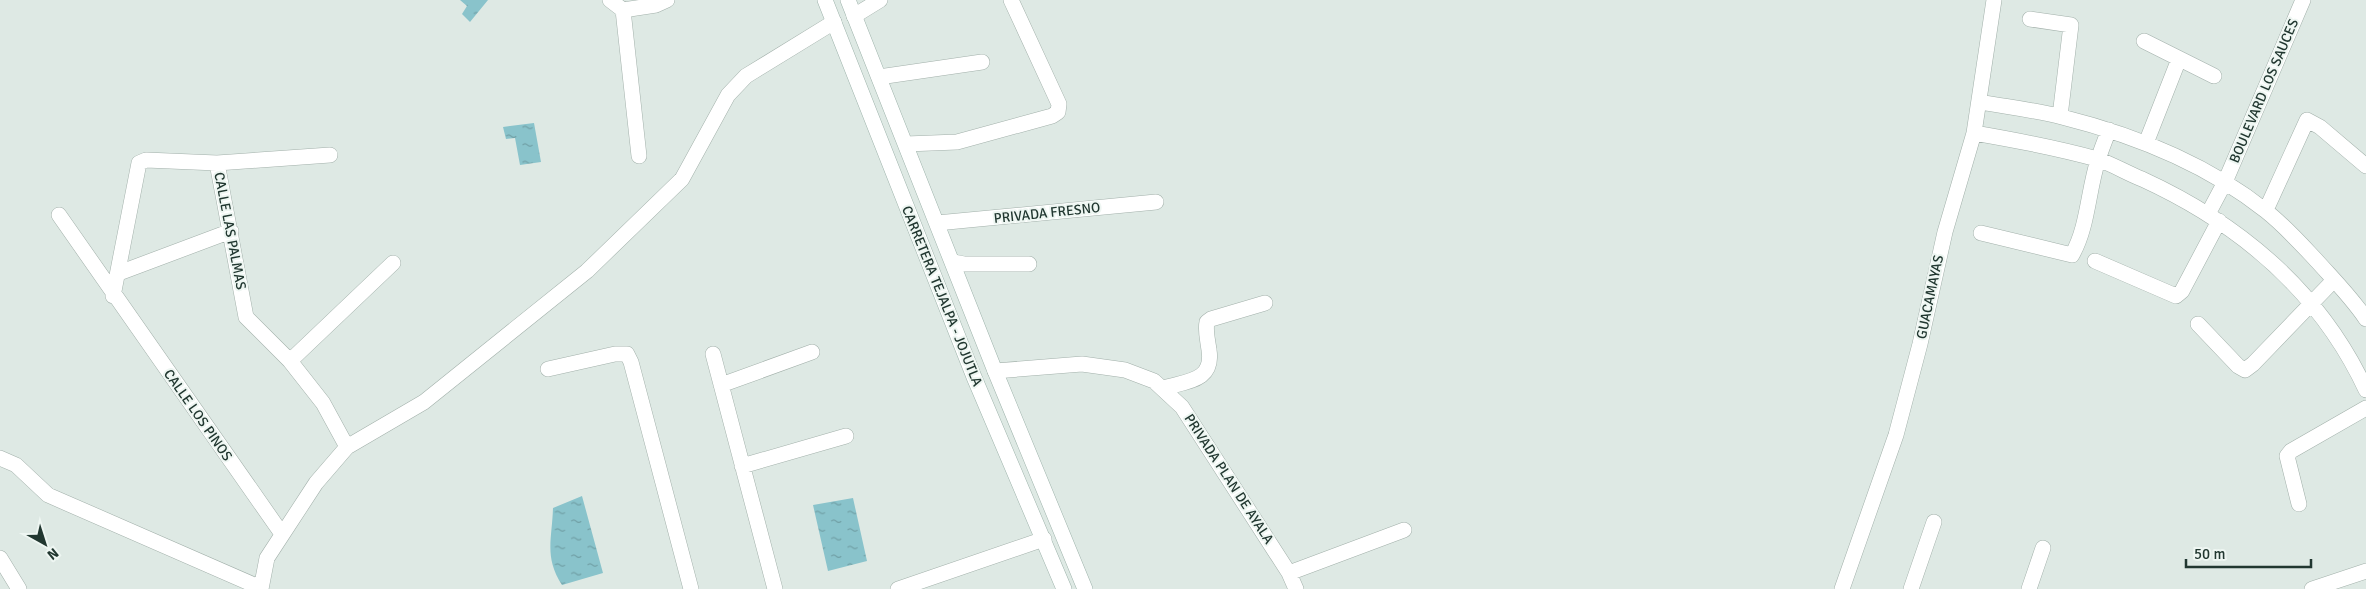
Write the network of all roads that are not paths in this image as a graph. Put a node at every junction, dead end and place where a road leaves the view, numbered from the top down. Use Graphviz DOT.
graph roads {
  1 [pos="610,0"];
  2 [pos="667,0"];
  3 [pos="825,0"];
  4 [pos="848,0"];
  5 [pos="880,0"];
  6 [pos="1011,0"];
  7 [pos="1994,0"];
  8 [pos="2303,0"];
  9 [pos="623,10"];
  10 [pos="854,16"];
  11 [pos="2030,19"];
  12 [pos="834,22"];
  13 [pos="2144,41"];
  14 [pos="2179,59"];
  15 [pos="982,62"];
  16 [pos="2214,76"];
  17 [pos="880,77"];
  18 [pos="1980,102"];
  19 [pos="2060,116"];
  20 [pos="2109,130"];
  21 [pos="1974,133"];
  22 [pos="2146,143"];
  23 [pos="906,144"];
  24 [pos="330,156"];
  25 [pos="639,156"];
  26 [pos="2098,160"];
  27 [pos="216,163"];
  28 [pos="2366,166"];
  29 [pos="2225,182"];
  30 [pos="1156,202"];
  31 [pos="2266,210"];
  32 [pos="59,215"];
  33 [pos="2213,218"];
  34 [pos="937,223"];
  35 [pos="230,231"];
  36 [pos="1981,234"];
  37 [pos="946,245"];
  38 [pos="925,253"];
  39 [pos="2095,261"];
  40 [pos="953,262"];
  41 [pos="393,264"];
  42 [pos="1029,264"];
  43 [pos="119,273"];
  44 [pos="2334,280"];
  45 [pos="113,296"];
  46 [pos="1265,303"];
  47 [pos="2311,303"];
  48 [pos="2364,311"];
  49 [pos="2198,324"];
  50 [pos="812,352"];
  51 [pos="712,354"];
  52 [pos="290,361"];
  53 [pos="548,369"];
  54 [pos="995,371"];
  55 [pos="721,385"];
  56 [pos="1164,388"];
  57 [pos="2366,390"];
  58 [pos="2366,408"];
  59 [pos="846,436"];
  60 [pos="347,447"];
  61 [pos="0,458"];
  62 [pos="742,466"];
  63 [pos="2299,504"];
  64 [pos="1934,522"];
  65 [pos="1404,530"];
  66 [pos="282,534"];
  67 [pos="1044,539"];
  68 [pos="2043,548"];
  69 [pos="0,558"];
  70 [pos="2366,572"];
  71 [pos="1289,573"];
  72 [pos="261,588"];
  73 [pos="19,589"];
  74 [pos="690,589"];
  75 [pos="775,589"];
  76 [pos="898,589"];
  77 [pos="1064,589"];
  78 [pos="1085,589"];
  79 [pos="1296,589"];
  80 [pos="1842,589"];
  81 [pos="1911,589"];
  82 [pos="2029,589"];
  83 [pos="2312,589"];
  1 -- 9 [label="street"];
  2 -- 9 [label="street"];
  3 -- 12 [label="street, CARRETERA TEJALPA - JOJUTLA"];
  4 -- 10 [label="street, CARRETERA TEJALPA - JOJUTLA"];
  5 -- 10 [label="street"];
  6 -- 23 [label="street"];
  7 -- 18 [label="street, GUACAMAYAS"];
  8 -- 29 [label="street, BOULEVARD LOS SAUCES"];
  9 -- 25 [label="street"];
  10 -- 17 [label="street, CARRETERA TEJALPA - JOJUTLA"];
  11 -- 19 [label="street"];
  12 -- 38 [label="street, CARRETERA TEJALPA - JOJUTLA"];
  12 -- 60 [label="street"];
  13 -- 14 [label="street"];
  14 -- 16 [label="street"];
  14 -- 22 [label="street"];
  15 -- 17 [label="street"];
  17 -- 23 [label="street, CARRETERA TEJALPA - JOJUTLA"];
  18 -- 19 [label="street"];
  18 -- 21 [label="street, GUACAMAYAS"];
  19 -- 20 [label="street"];
  20 -- 22 [label="street"];
  20 -- 26 [label="street"];
  21 -- 26 [label="street"];
  21 -- 80 [label="street, GUACAMAYAS"];
  22 -- 29 [label="street"];
  23 -- 34 [label="street, CARRETERA TEJALPA - JOJUTLA"];
  24 -- 27 [label="street"];
  26 -- 33 [label="street"];
  26 -- 36 [label="street"];
  27 -- 35 [label="street, CALLE LAS PALMAS"];
  27 -- 43 [label="street, CALLE LAS PALMAS"];
  28 -- 31 [label="street"];
  29 -- 31 [label="street"];
  29 -- 33 [label="street, BOULEVARD LOS SAUCES"];
  30 -- 34 [label="street, PRIVADA FRESNO"];
  31 -- 44 [label="street"];
  32 -- 45 [label="street, CALLE LOS PINOS"];
  33 -- 39 [label="street, BOULEVARD LOS SAUCES"];
  33 -- 47 [label="street"];
  34 -- 37 [label="street, CARRETERA TEJALPA - JOJUTLA"];
  35 -- 43 [label="street"];
  35 -- 52 [label="street, CALLE LAS PALMAS"];
  37 -- 38 [label="street"];
  37 -- 40 [label="street, CARRETERA TEJALPA - JOJUTLA"];
  38 -- 67 [label="street, CARRETERA TEJALPA - JOJUTLA"];
  40 -- 42 [label="street"];
  40 -- 54 [label="street, CARRETERA TEJALPA - JOJUTLA"];
  41 -- 52 [label="street"];
  43 -- 45 [label="street, CALLE LAS PALMAS"];
  44 -- 47 [label="street"];
  44 -- 48 [label="street"];
  45 -- 66 [label="street, CALLE LOS PINOS"];
  46 -- 56 [label="street"];
  47 -- 49 [label="street"];
  47 -- 57 [label="street"];
  50 -- 55 [label="street"];
  51 -- 55 [label="street"];
  52 -- 60 [label="street, CALLE LAS PALMAS"];
  53 -- 74 [label="street"];
  54 -- 56 [label="street, PRIVADA PLAN DE AYALA"];
  54 -- 78 [label="street, CARRETERA TEJALPA - JOJUTLA"];
  55 -- 62 [label="street"];
  56 -- 71 [label="street, PRIVADA PLAN DE AYALA"];
  58 -- 63 [label="street"];
  59 -- 62 [label="street"];
  60 -- 66 [label="street"];
  61 -- 72 [label="street"];
  62 -- 75 [label="street"];
  64 -- 81 [label="street"];
  65 -- 71 [label="street"];
  66 -- 72 [label="street"];
  67 -- 76 [label="street"];
  67 -- 77 [label="street, CARRETERA TEJALPA - JOJUTLA"];
  68 -- 82 [label="street"];
  69 -- 73 [label="street"];
  70 -- 83 [label="street"];
  71 -- 79 [label="street, PRIVADA PLAN DE AYALA"];
}
